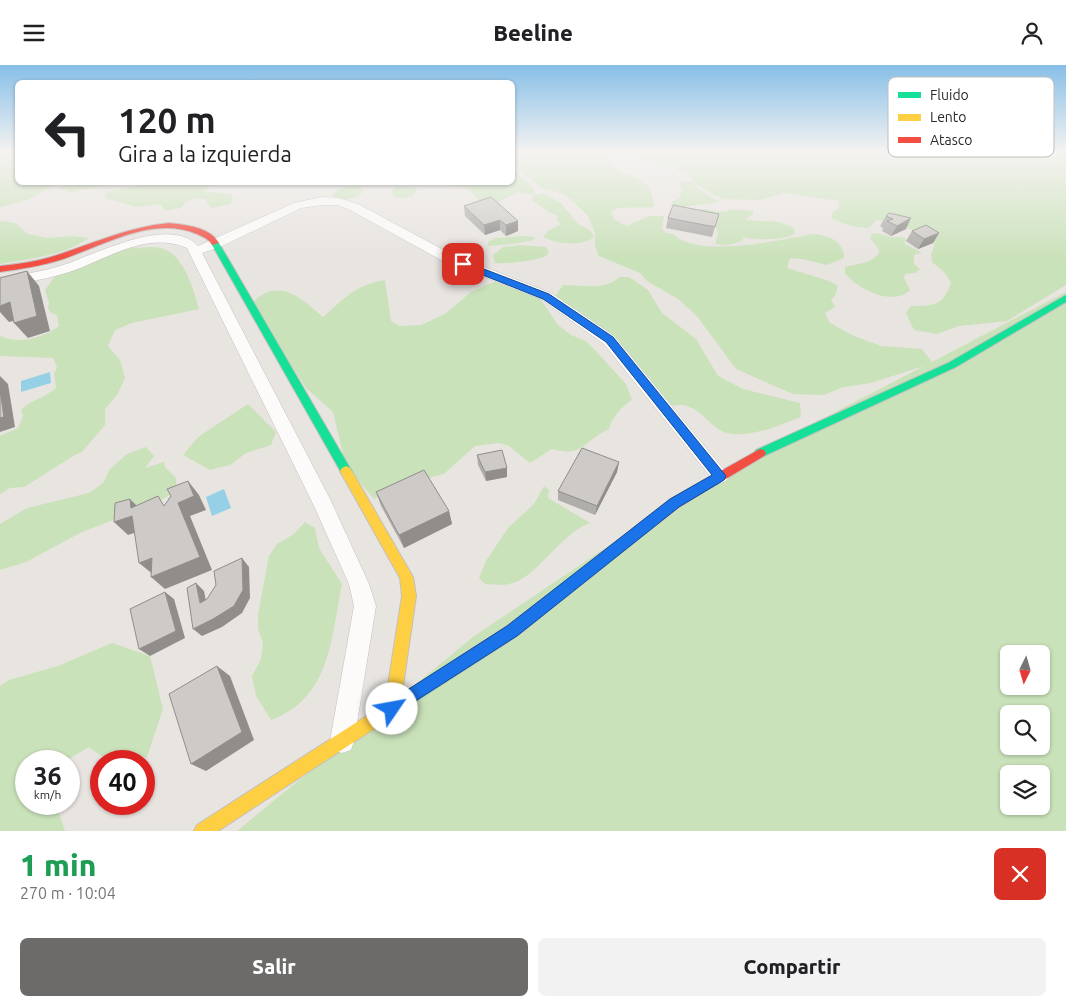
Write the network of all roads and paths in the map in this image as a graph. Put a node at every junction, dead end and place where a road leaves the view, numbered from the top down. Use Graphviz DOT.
graph roads {
  1 [pos="216,244"];
  2 [pos="195,251"];
  3 [pos="0,269"];
  4 [pos="0,281"];
  5 [pos="1066,298"];
  6 [pos="720,476"];
  7 [pos="392,709"];
  8 [pos="342,741"];
  9 [pos="203,831"];
  1 -- 2 [label="street"];
  1 -- 3 [label="street"];
  1 -- 6 [label="street"];
  1 -- 7 [label="street"];
  2 -- 4 [label="street"];
  2 -- 8 [label="street"];
  5 -- 6 [label="street"];
  6 -- 7 [label="street"];
  7 -- 8 [label="street"];
  8 -- 9 [label="street"];
}
